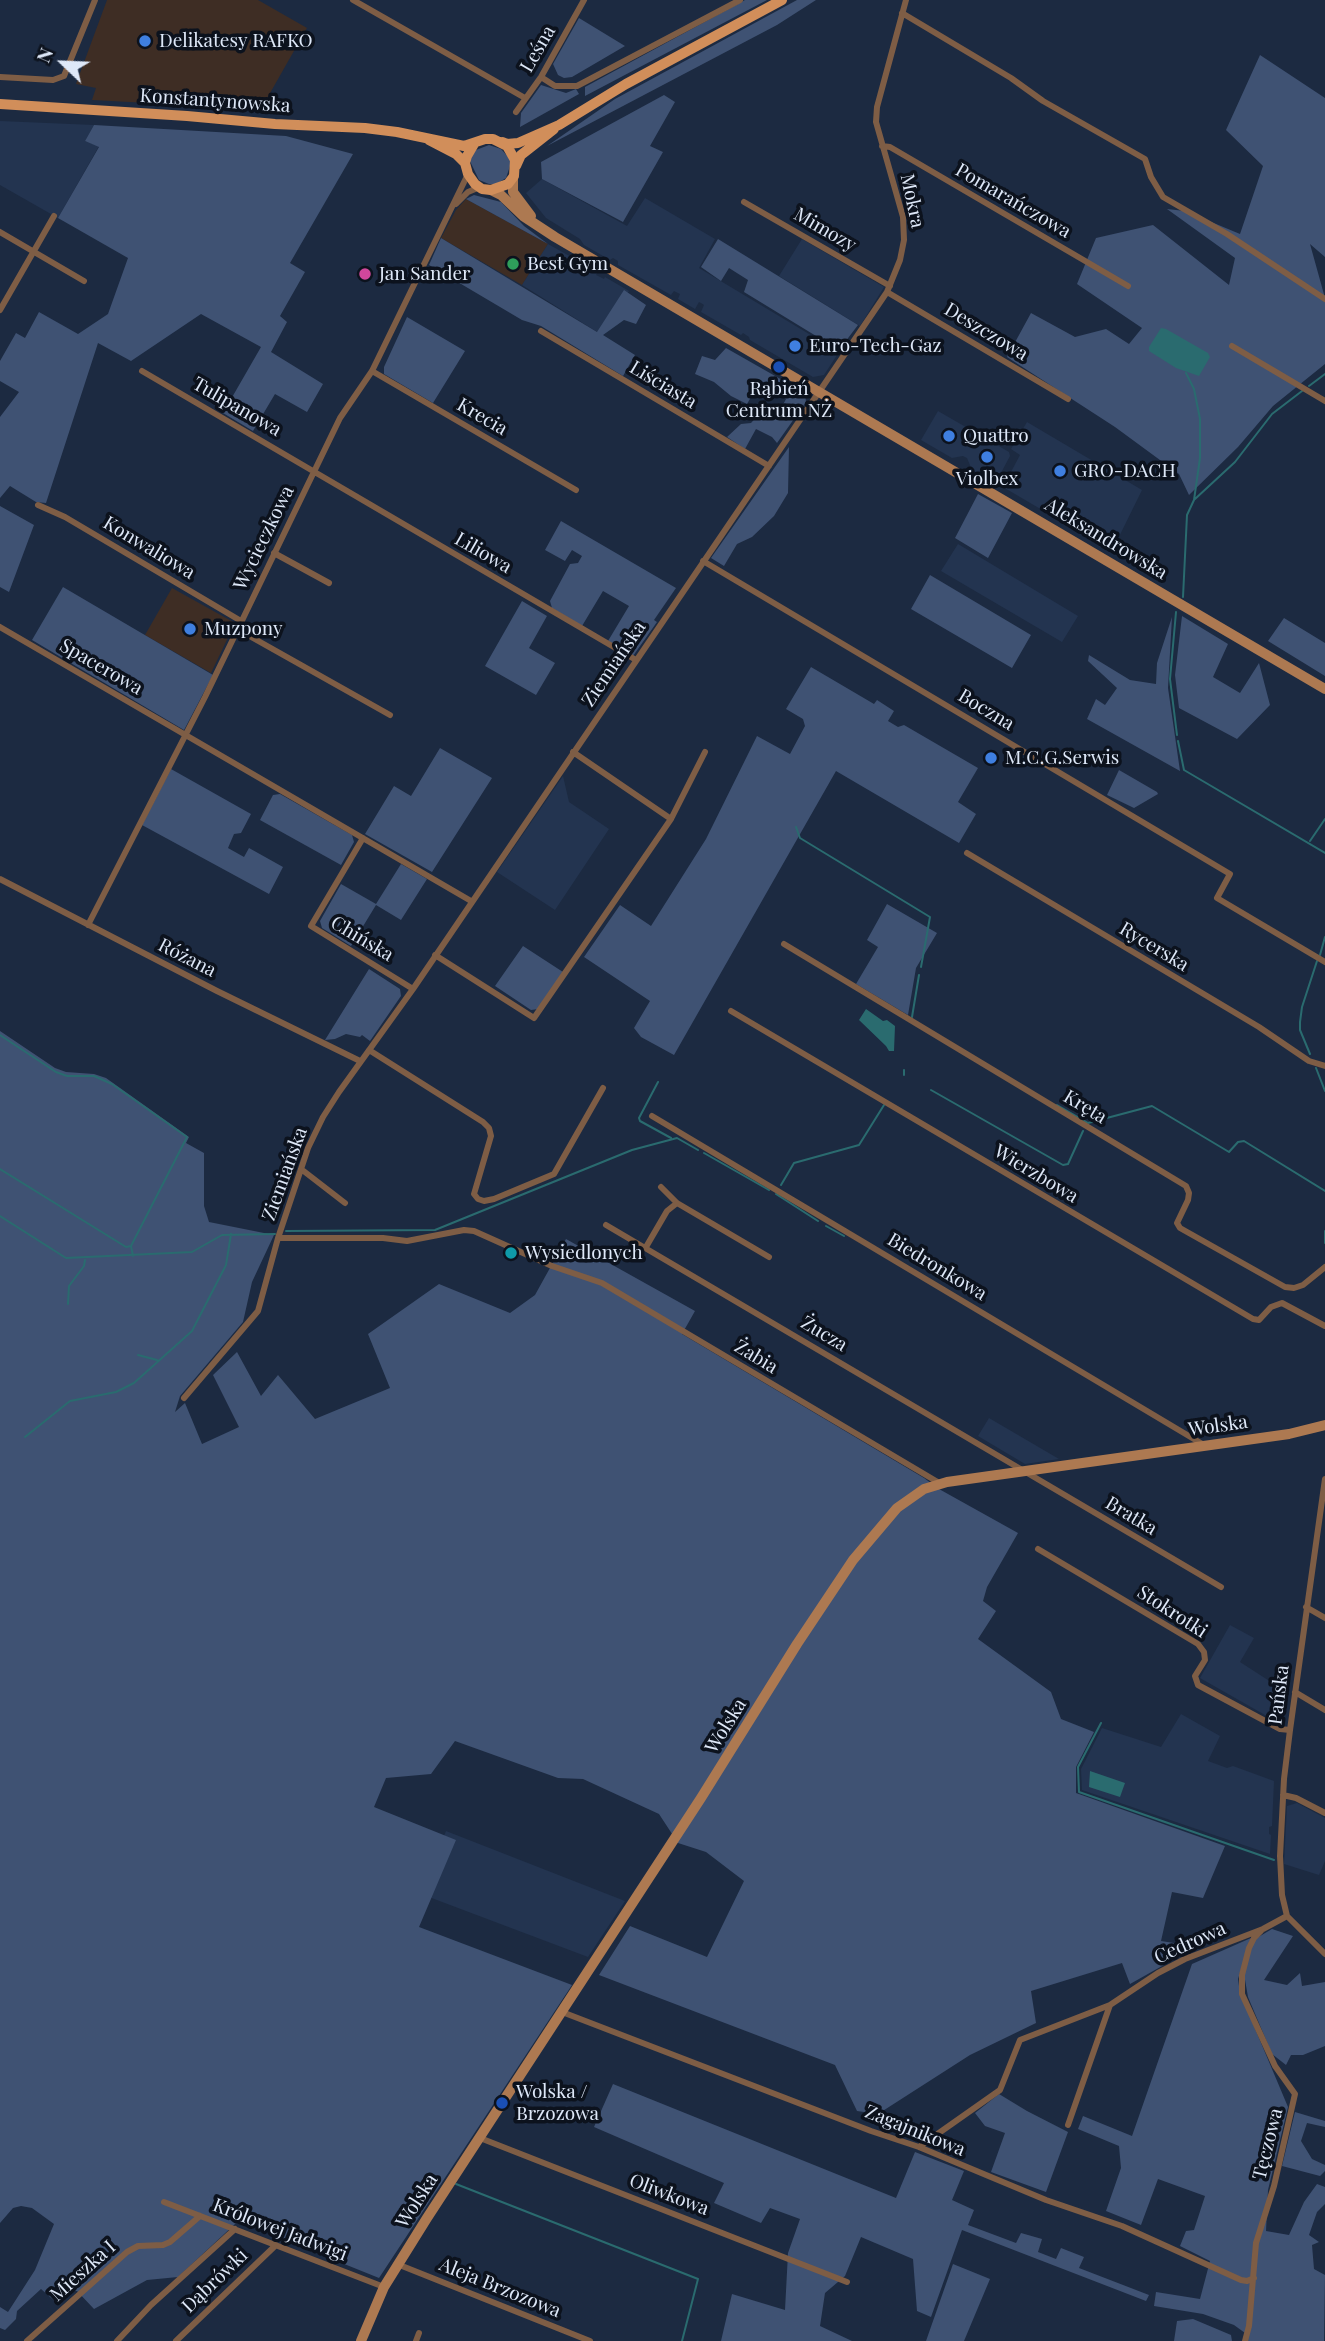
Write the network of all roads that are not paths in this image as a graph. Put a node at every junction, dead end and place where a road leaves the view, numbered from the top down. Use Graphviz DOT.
graph roads {
  1 [pos="95,0"];
  2 [pos="354,0"];
  3 [pos="584,0"];
  4 [pos="740,0"];
  5 [pos="782,0"];
  6 [pos="905,0"];
  7 [pos="902,13"];
  8 [pos="0,77"];
  9 [pos="541,78"];
  10 [pos="525,98"];
  11 [pos="0,104"];
  12 [pos="516,111"];
  13 [pos="559,125"];
  14 [pos="426,138"];
  15 [pos="502,142"];
  16 [pos="474,144"];
  17 [pos="881,146"];
  18 [pos="516,166"];
  19 [pos="467,168"];
  20 [pos="513,179"];
  21 [pos="485,189"];
  22 [pos="744,202"];
  23 [pos="454,206"];
  24 [pos="54,216"];
  25 [pos="542,230"];
  26 [pos="0,232"];
  27 [pos="34,252"];
  28 [pos="84,281"];
  29 [pos="1128,286"];
  30 [pos="889,289"];
  31 [pos="1325,299"];
  32 [pos="0,310"];
  33 [pos="541,331"];
  34 [pos="1232,346"];
  35 [pos="142,371"];
  36 [pos="372,371"];
  37 [pos="820,391"];
  38 [pos="1068,399"];
  39 [pos="1325,401"];
  40 [pos="769,466"];
  41 [pos="314,474"];
  42 [pos="576,490"];
  43 [pos="38,505"];
  44 [pos="274,553"];
  45 [pos="703,561"];
  46 [pos="329,583"];
  47 [pos="241,621"];
  48 [pos="0,627"];
  49 [pos="237,629"];
  50 [pos="636,660"];
  51 [pos="1325,689"];
  52 [pos="390,715"];
  53 [pos="186,735"];
  54 [pos="573,752"];
  55 [pos="705,752"];
  56 [pos="671,819"];
  57 [pos="363,838"];
  58 [pos="967,853"];
  59 [pos="0,879"];
  60 [pos="471,901"];
  61 [pos="88,925"];
  62 [pos="784,944"];
  63 [pos="435,955"];
  64 [pos="1325,962"];
  65 [pos="413,989"];
  66 [pos="731,1011"];
  67 [pos="369,1050"];
  68 [pos="360,1061"];
  69 [pos="1325,1066"];
  70 [pos="603,1087"];
  71 [pos="652,1116"];
  72 [pos="301,1168"];
  73 [pos="660,1187"];
  74 [pos="345,1203"];
  75 [pos="677,1203"];
  76 [pos="606,1225"];
  77 [pos="278,1238"];
  78 [pos="646,1247"];
  79 [pos="769,1257"];
  80 [pos="1325,1267"];
  81 [pos="1325,1326"];
  82 [pos="184,1398"];
  83 [pos="1325,1425"];
  84 [pos="1206,1446"];
  85 [pos="1025,1471"];
  86 [pos="1325,1479"];
  87 [pos="941,1484"];
  88 [pos="1322,1513"];
  89 [pos="1038,1549"];
  90 [pos="1222,1587"];
  91 [pos="1306,1607"];
  92 [pos="1325,1618"];
  93 [pos="1295,1692"];
  94 [pos="1325,1710"];
  95 [pos="1290,1730"];
  96 [pos="1283,1795"];
  97 [pos="1325,1813"];
  98 [pos="1287,1916"];
  99 [pos="1263,1929"];
  100 [pos="1325,1954"];
  101 [pos="1110,2005"];
  102 [pos="562,2012"];
  103 [pos="1068,2124"];
  104 [pos="480,2138"];
  105 [pos="919,2147"];
  106 [pos="164,2202"];
  107 [pos="200,2216"];
  108 [pos="235,2229"];
  109 [pos="276,2245"];
  110 [pos="397,2264"];
  111 [pos="1254,2278"];
  112 [pos="847,2282"];
  113 [pos="384,2287"];
  114 [pos="419,2333"];
  115 [pos="27,2341"];
  116 [pos="117,2341"];
  117 [pos="176,2341"];
  118 [pos="361,2341"];
  119 [pos="416,2341"];
  120 [pos="590,2341"];
  121 [pos="1245,2341"];
  1 -- 8 [label="street"];
  2 -- 10 [label="street"];
  3 -- 9 [label="street, Leśna"];
  4 -- 9 [label="street"];
  5 -- 13 [label="main road"];
  6 -- 7 [label="street, Mokra"];
  7 -- 17 [label="street, Mokra"];
  7 -- 31 [label="street"];
  9 -- 10 [label="street, Leśna"];
  10 -- 12 [label="street, Leśna"];
  11 -- 14 [label="main road, Konstantynowska"];
  13 -- 15 [label="main road"];
  13 -- 18 [label="main road"];
  14 -- 16 [label="main road, Konstantynowska"];
  14 -- 19 [label="main road, Konstantynowska"];
  15 -- 16 [label="main road"];
  15 -- 18 [label="main road"];
  16 -- 19 [label="main road"];
  17 -- 29 [label="street, Pomarańczowa"];
  17 -- 30 [label="street, Mokra"];
  18 -- 20 [label="main road"];
  19 -- 21 [label="main road"];
  19 -- 23 [label="street, Wycieczkowa"];
  20 -- 21 [label="main road"];
  20 -- 25 [label="street, Aleksandrowska"];
  21 -- 23 [label="street, Wycieczkowa"];
  21 -- 25 [label="street, Aleksandrowska"];
  22 -- 30 [label="street, Mimozy"];
  23 -- 36 [label="street, Wycieczkowa"];
  24 -- 27 [label="street"];
  25 -- 37 [label="street, Aleksandrowska"];
  26 -- 27 [label="street"];
  27 -- 28 [label="street"];
  27 -- 32 [label="street"];
  30 -- 37 [label="street, Mokra"];
  30 -- 38 [label="street, Deszczowa"];
  33 -- 40 [label="street, Liściasta"];
  34 -- 39 [label="street"];
  35 -- 41 [label="street, Tulipanowa"];
  36 -- 41 [label="street, Wycieczkowa"];
  36 -- 42 [label="street, Krecia"];
  37 -- 40 [label="street, Ziemiańska"];
  37 -- 51 [label="street, Aleksandrowska"];
  40 -- 45 [label="street, Ziemiańska"];
  41 -- 44 [label="street, Wycieczkowa"];
  41 -- 50 [label="street, Liliowa"];
  43 -- 47 [label="street, Konwaliowa"];
  44 -- 46 [label="street"];
  44 -- 47 [label="street, Wycieczkowa"];
  45 -- 50 [label="street, Ziemiańska"];
  45 -- 64 [label="street, Boczna"];
  47 -- 49 [label="street, Wycieczkowa"];
  48 -- 53 [label="street, Spacerowa"];
  49 -- 52 [label="street"];
  49 -- 53 [label="street, Wycieczkowa"];
  50 -- 54 [label="street, Ziemiańska"];
  53 -- 57 [label="street"];
  53 -- 61 [label="street, Wycieczkowa"];
  54 -- 56 [label="street"];
  54 -- 60 [label="street, Ziemiańska"];
  55 -- 56 [label="street"];
  56 -- 63 [label="street"];
  57 -- 60 [label="street"];
  57 -- 65 [label="street, Chińska"];
  58 -- 69 [label="street, Rycerska"];
  59 -- 61 [label="street, Różana"];
  60 -- 63 [label="street, Ziemiańska"];
  61 -- 68 [label="street, Różana"];
  62 -- 80 [label="street, Kręta"];
  63 -- 65 [label="street, Ziemiańska"];
  65 -- 67 [label="street, Ziemiańska"];
  66 -- 81 [label="street, Wierzbowa"];
  67 -- 68 [label="street, Ziemiańska"];
  67 -- 70 [label="street"];
  68 -- 72 [label="street, Ziemiańska"];
  71 -- 84 [label="street, Biedronkowa"];
  72 -- 74 [label="street"];
  72 -- 77 [label="street, Ziemiańska"];
  73 -- 75 [label="street"];
  75 -- 78 [label="street"];
  75 -- 79 [label="street"];
  76 -- 78 [label="street, Żucza"];
  77 -- 82 [label="street, Ziemiańska"];
  77 -- 87 [label="street, Żabia"];
  78 -- 85 [label="street, Żucza"];
  83 -- 84 [label="street, Wolska"];
  84 -- 85 [label="street, Wolska"];
  85 -- 87 [label="street, Wolska"];
  85 -- 90 [label="street, Bratka"];
  86 -- 88 [label="street, Pańska"];
  87 -- 102 [label="street, Wolska"];
  88 -- 91 [label="street, Pańska"];
  89 -- 95 [label="street, Stokrotki"];
  91 -- 92 [label="street"];
  91 -- 93 [label="street, Pańska"];
  93 -- 94 [label="street"];
  93 -- 95 [label="street, Pańska"];
  95 -- 96 [label="street, Pańska"];
  96 -- 97 [label="street"];
  96 -- 98 [label="street, Pańska"];
  98 -- 99 [label="street, Cedrowa"];
  98 -- 100 [label="street"];
  99 -- 101 [label="street, Cedrowa"];
  99 -- 111 [label="street, Tęczowa"];
  101 -- 103 [label="street"];
  101 -- 105 [label="street, Cedrowa"];
  102 -- 104 [label="street, Wolska"];
  102 -- 105 [label="street, Zagajnikowa"];
  104 -- 110 [label="street, Wolska"];
  104 -- 112 [label="street, Oliwkowa"];
  105 -- 111 [label="street, Zagajnikowa"];
  106 -- 107 [label="street, Królowej Jadwigi"];
  107 -- 108 [label="street, Królowej Jadwigi"];
  107 -- 115 [label="street, Mieszka I"];
  108 -- 109 [label="street, Królowej Jadwigi"];
  108 -- 116 [label="street"];
  109 -- 113 [label="street, Królowej Jadwigi"];
  109 -- 117 [label="street, Dąbrówki"];
  110 -- 113 [label="street, Wolska"];
  110 -- 120 [label="street, Aleja Brzozowa"];
  111 -- 121 [label="street, Tęczowa"];
  113 -- 118 [label="street, Wolska"];
  114 -- 119 [label="street"];
}
